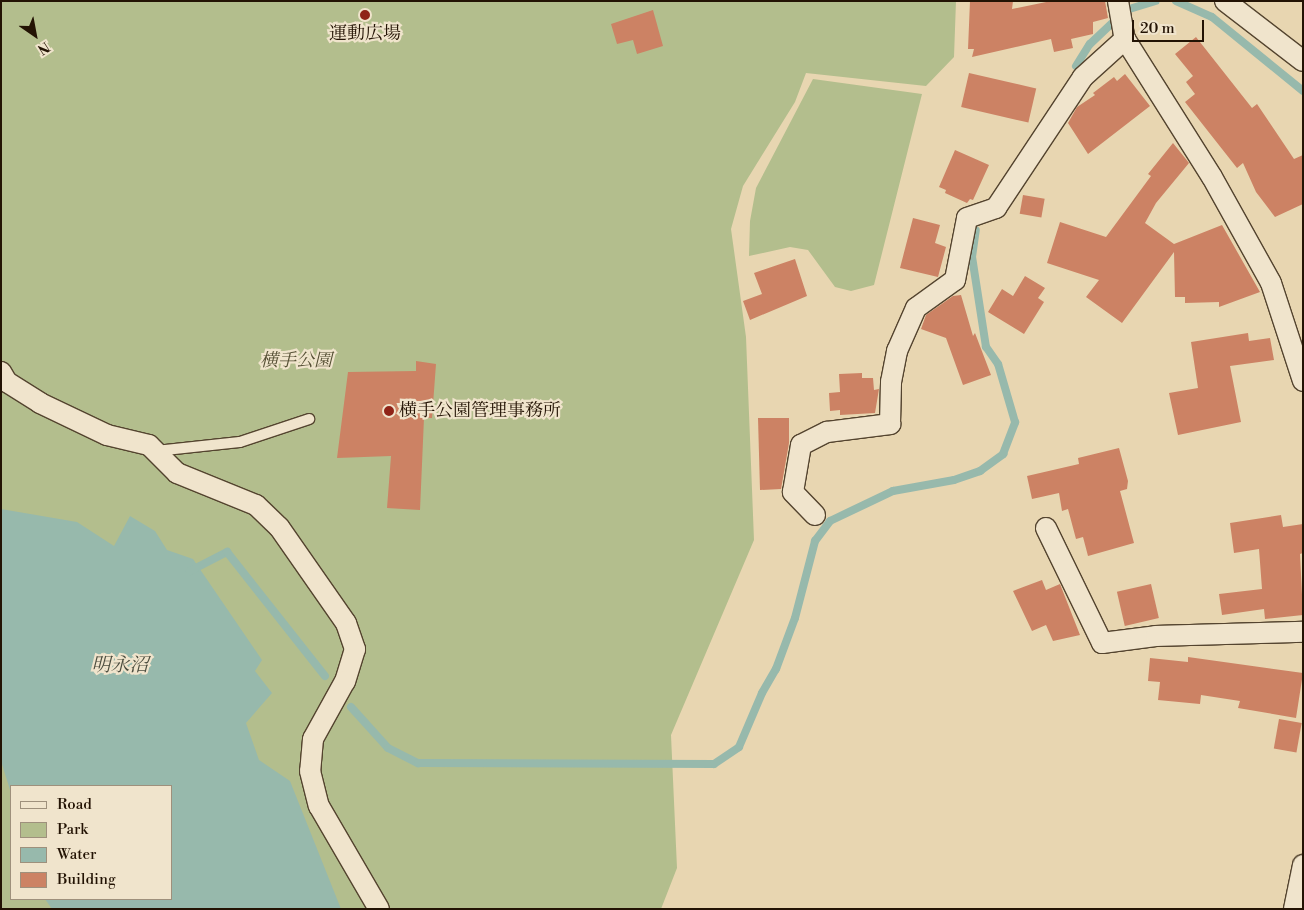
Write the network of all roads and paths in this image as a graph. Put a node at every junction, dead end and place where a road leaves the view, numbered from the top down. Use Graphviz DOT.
graph roads {
  1 [pos="1225,1"];
  2 [pos="1119,3"];
  3 [pos="1124,34"];
  4 [pos="1303,61"];
  5 [pos="1,372"];
  6 [pos="1303,381"];
  7 [pos="309,419"];
  8 [pos="155,451"];
  9 [pos="815,515"];
  10 [pos="1046,528"];
  11 [pos="1303,632"];
  12 [pos="1303,865"];
  13 [pos="379,909"];
  14 [pos="1294,909"];
  1 -- 4 [label="street"];
  2 -- 3 [label="street"];
  3 -- 6 [label="street"];
  3 -- 9 [label="street"];
  5 -- 8 [label="street"];
  7 -- 8 [label="lane"];
  8 -- 13 [label="street"];
  10 -- 11 [label="street"];
  12 -- 14 [label="street"];
}
